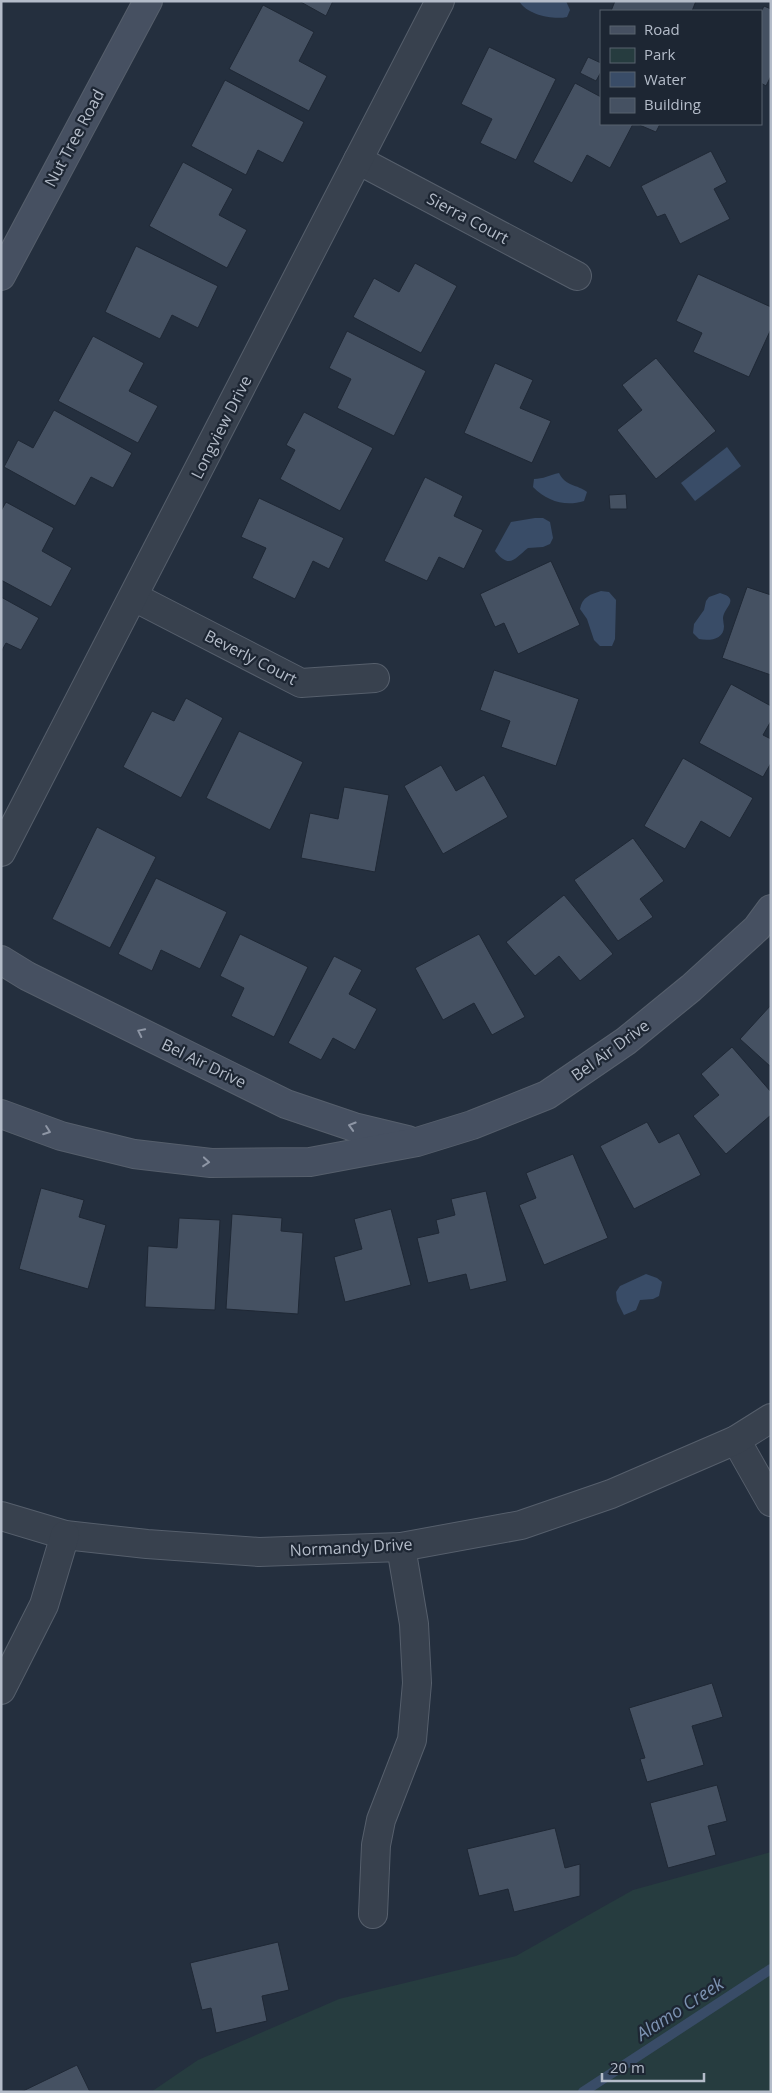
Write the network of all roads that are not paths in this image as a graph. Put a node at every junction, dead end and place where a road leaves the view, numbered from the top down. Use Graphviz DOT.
graph roads {
  1 [pos="148,1"];
  2 [pos="440,1"];
  3 [pos="358,160"];
  4 [pos="1,276"];
  5 [pos="576,276"];
  6 [pos="134,598"];
  7 [pos="375,678"];
  8 [pos="1,852"];
  9 [pos="771,909"];
  10 [pos="1,960"];
  11 [pos="1,1114"];
  12 [pos="417,1142"];
  13 [pos="771,1418"];
  14 [pos="736,1440"];
  15 [pos="771,1502"];
  16 [pos="1,1516"];
  17 [pos="66,1535"];
  18 [pos="401,1547"];
  19 [pos="1,1690"];
  20 [pos="373,1914"];
  1 -- 4 [label="street, Nut Tree Road"];
  2 -- 3 [label="street, Longview Drive"];
  3 -- 5 [label="street, Sierra Court"];
  3 -- 6 [label="street, Longview Drive"];
  6 -- 7 [label="street, Beverly Court"];
  6 -- 8 [label="street, Longview Drive"];
  9 -- 12 [label="street, Bel Air Drive"];
  12 -- 10 [label="street, Bel Air Drive, one-way"];
  11 -- 12 [label="street, Bel Air Drive, one-way"];
  13 -- 14 [label="street, Normandy Drive"];
  14 -- 15 [label="street"];
  14 -- 18 [label="street, Normandy Drive"];
  16 -- 17 [label="street, Normandy Drive"];
  17 -- 18 [label="street, Normandy Drive"];
  17 -- 19 [label="street"];
  18 -- 20 [label="street"];
}
